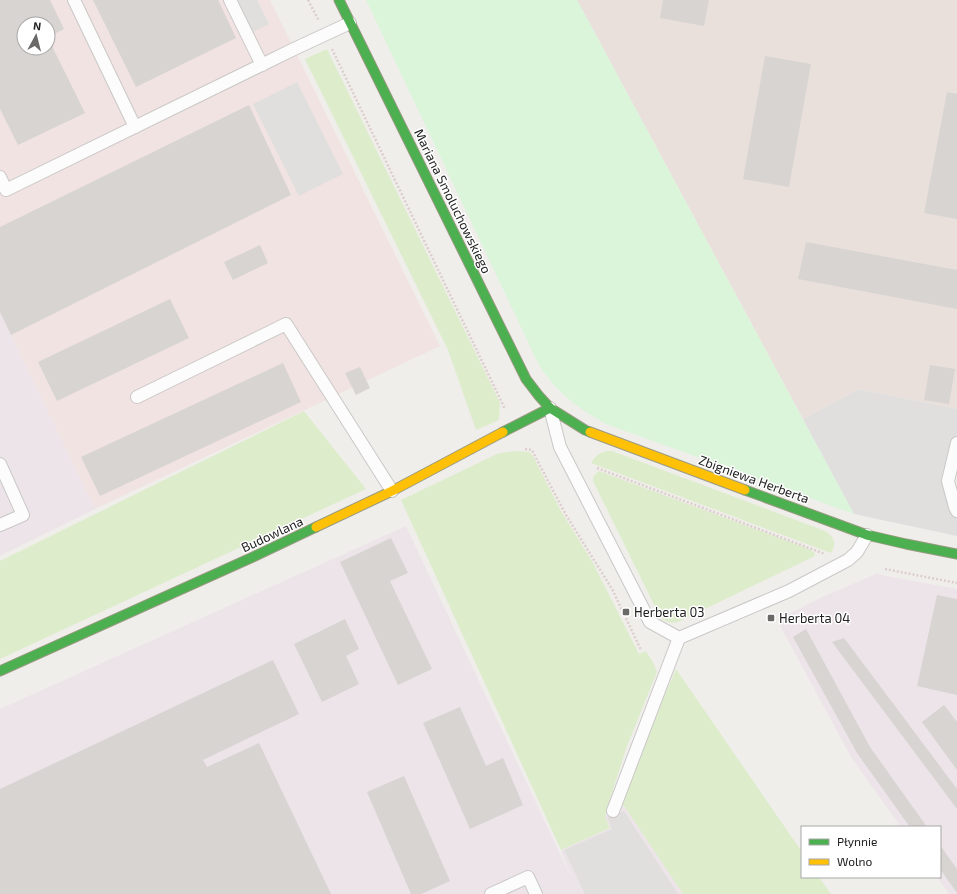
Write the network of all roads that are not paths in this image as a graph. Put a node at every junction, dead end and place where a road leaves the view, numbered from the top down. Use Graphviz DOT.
graph roads {
  1 [pos="74,0"];
  2 [pos="230,0"];
  3 [pos="339,0"];
  4 [pos="350,23"];
  5 [pos="262,65"];
  6 [pos="135,127"];
  7 [pos="0,177"];
  8 [pos="137,397"];
  9 [pos="550,408"];
  10 [pos="957,443"];
  11 [pos="0,464"];
  12 [pos="392,491"];
  13 [pos="957,511"];
  14 [pos="0,525"];
  15 [pos="867,535"];
  16 [pos="957,554"];
  17 [pos="679,638"];
  18 [pos="0,671"];
  19 [pos="613,811"];
  20 [pos="491,894"];
  21 [pos="536,894"];
  1 -- 6 [label="lane"];
  2 -- 5 [label="lane"];
  3 -- 4 [label="street, Mariana Smoluchowskiego"];
  4 -- 5 [label="lane"];
  4 -- 9 [label="street, Mariana Smoluchowskiego"];
  5 -- 6 [label="lane"];
  6 -- 7 [label="lane"];
  8 -- 12 [label="lane"];
  9 -- 12 [label="street, Budowlana"];
  9 -- 15 [label="street, Zbigniewa Herberta"];
  9 -- 17 [label="lane"];
  10 -- 13 [label="lane"];
  11 -- 14 [label="lane"];
  12 -- 18 [label="street, Budowlana"];
  15 -- 16 [label="street, Zbigniewa Herberta"];
  15 -- 17 [label="lane"];
  17 -- 19 [label="lane"];
  20 -- 21 [label="lane"];
}
